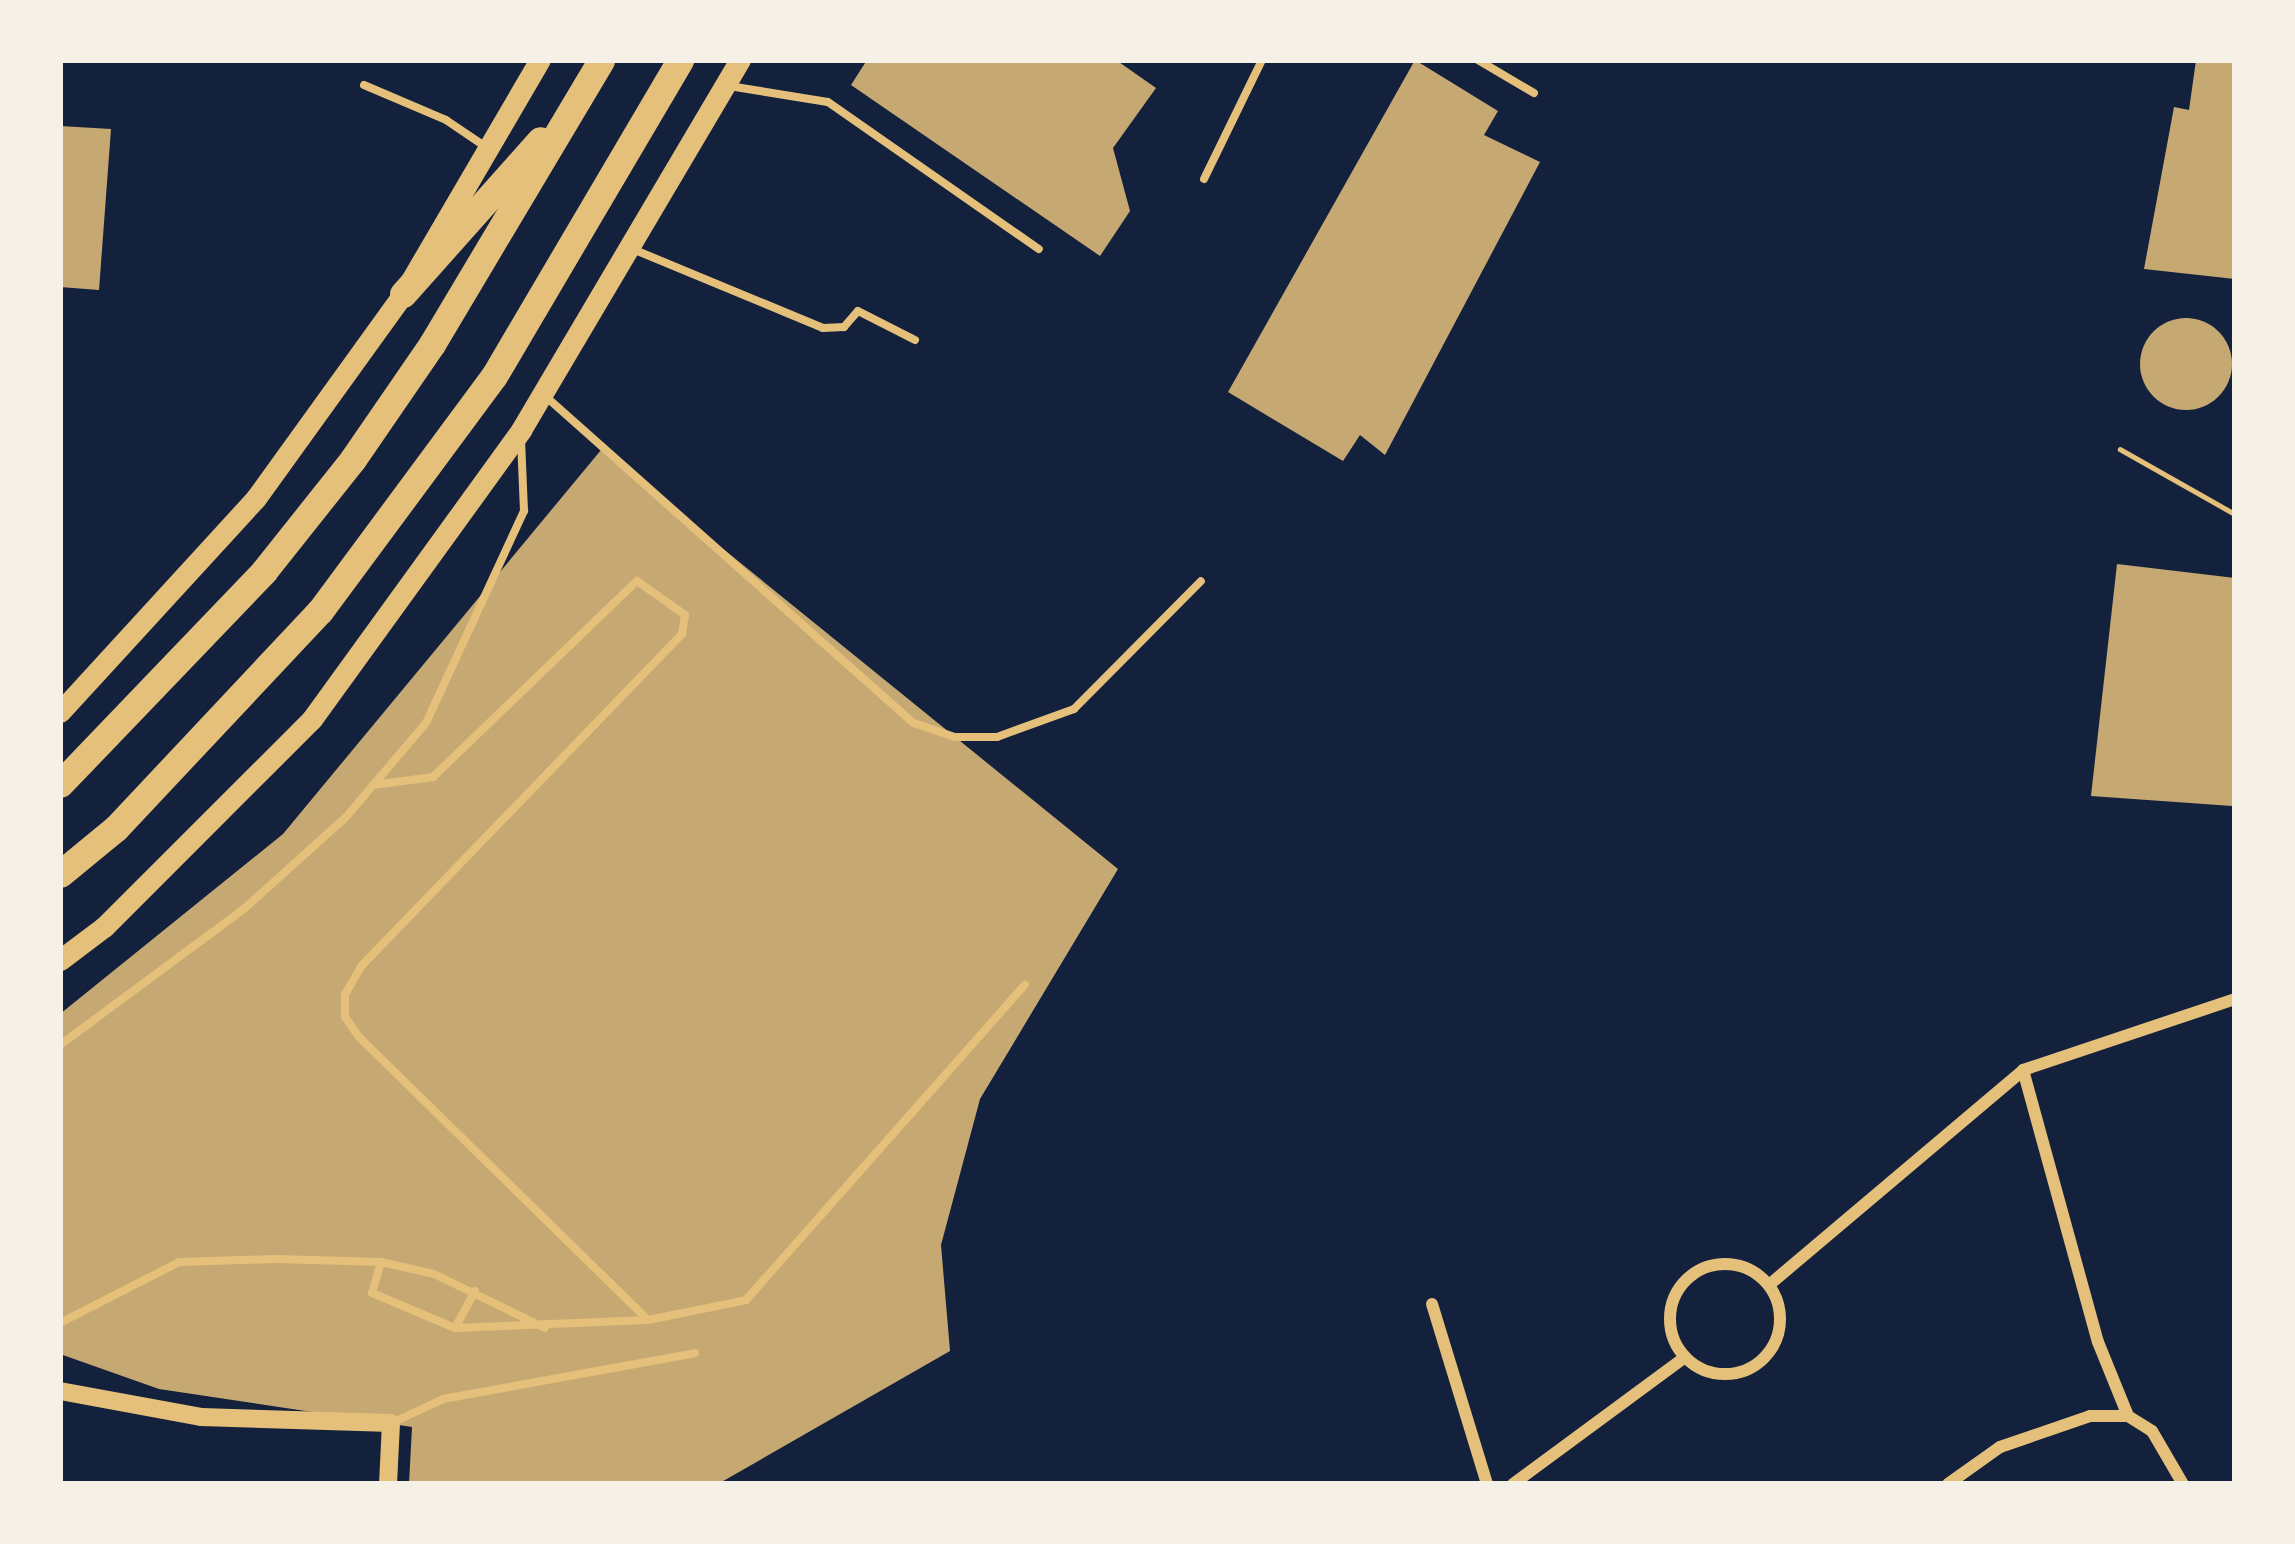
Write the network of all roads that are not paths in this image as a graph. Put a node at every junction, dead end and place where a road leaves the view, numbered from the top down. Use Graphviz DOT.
graph roads {
  1 [pos="540,60"];
  2 [pos="680,60"];
  3 [pos="740,60"];
  4 [pos="1262,60"];
  5 [pos="1478,60"];
  6 [pos="596,68"];
  7 [pos="364,85"];
  8 [pos="725,86"];
  9 [pos="1534,93"];
  10 [pos="487,148"];
  11 [pos="1204,179"];
  12 [pos="629,248"];
  13 [pos="1039,250"];
  14 [pos="403,294"];
  15 [pos="915,340"];
  16 [pos="543,394"];
  17 [pos="521,430"];
  18 [pos="1201,580"];
  19 [pos="60,712"];
  20 [pos="60,784"];
  21 [pos="373,785"];
  22 [pos="60,874"];
  23 [pos="60,960"];
  24 [pos="1025,985"];
  25 [pos="2235,999"];
  26 [pos="60,1046"];
  27 [pos="2024,1070"];
  28 [pos="381,1262"];
  29 [pos="1768,1285"];
  30 [pos="475,1291"];
  31 [pos="1432,1304"];
  32 [pos="648,1320"];
  33 [pos="60,1323"];
  34 [pos="455,1328"];
  35 [pos="548,1329"];
  36 [pos="695,1353"];
  37 [pos="1685,1357"];
  38 [pos="60,1390"];
  39 [pos="2128,1416"];
  40 [pos="391,1424"];
  41 [pos="388,1484"];
  42 [pos="1487,1484"];
  43 [pos="1513,1484"];
  44 [pos="1948,1484"];
  45 [pos="2183,1484"];
  1 -- 10 [label="main road"];
  2 -- 22 [label="highway"];
  3 -- 8 [label="main road"];
  4 -- 11 [label="lane"];
  5 -- 9 [label="lane"];
  6 -- 14 [label="highway"];
  6 -- 20 [label="highway"];
  7 -- 10 [label="lane"];
  8 -- 12 [label="main road"];
  8 -- 13 [label="lane"];
  10 -- 14 [label="main road"];
  12 -- 15 [label="lane"];
  12 -- 16 [label="main road"];
  14 -- 19 [label="main road"];
  16 -- 17 [label="main road"];
  16 -- 18 [label="lane"];
  17 -- 21 [label="lane"];
  17 -- 23 [label="main road"];
  21 -- 26 [label="lane"];
  21 -- 32 [label="lane"];
  24 -- 32 [label="lane"];
  25 -- 27 [label="street"];
  27 -- 29 [label="street"];
  27 -- 39 [label="street"];
  28 -- 30 [label="lane"];
  28 -- 33 [label="lane"];
  28 -- 34 [label="lane"];
  29 -- 37 [label="street"];
  29 -- 37 [label="street"];
  30 -- 34 [label="lane"];
  30 -- 35 [label="lane"];
  31 -- 42 [label="street"];
  32 -- 35 [label="lane"];
  34 -- 35 [label="lane"];
  36 -- 40 [label="lane"];
  37 -- 43 [label="street"];
  38 -- 40 [label="street"];
  39 -- 44 [label="street"];
  39 -- 45 [label="street"];
  40 -- 41 [label="street"];
}
